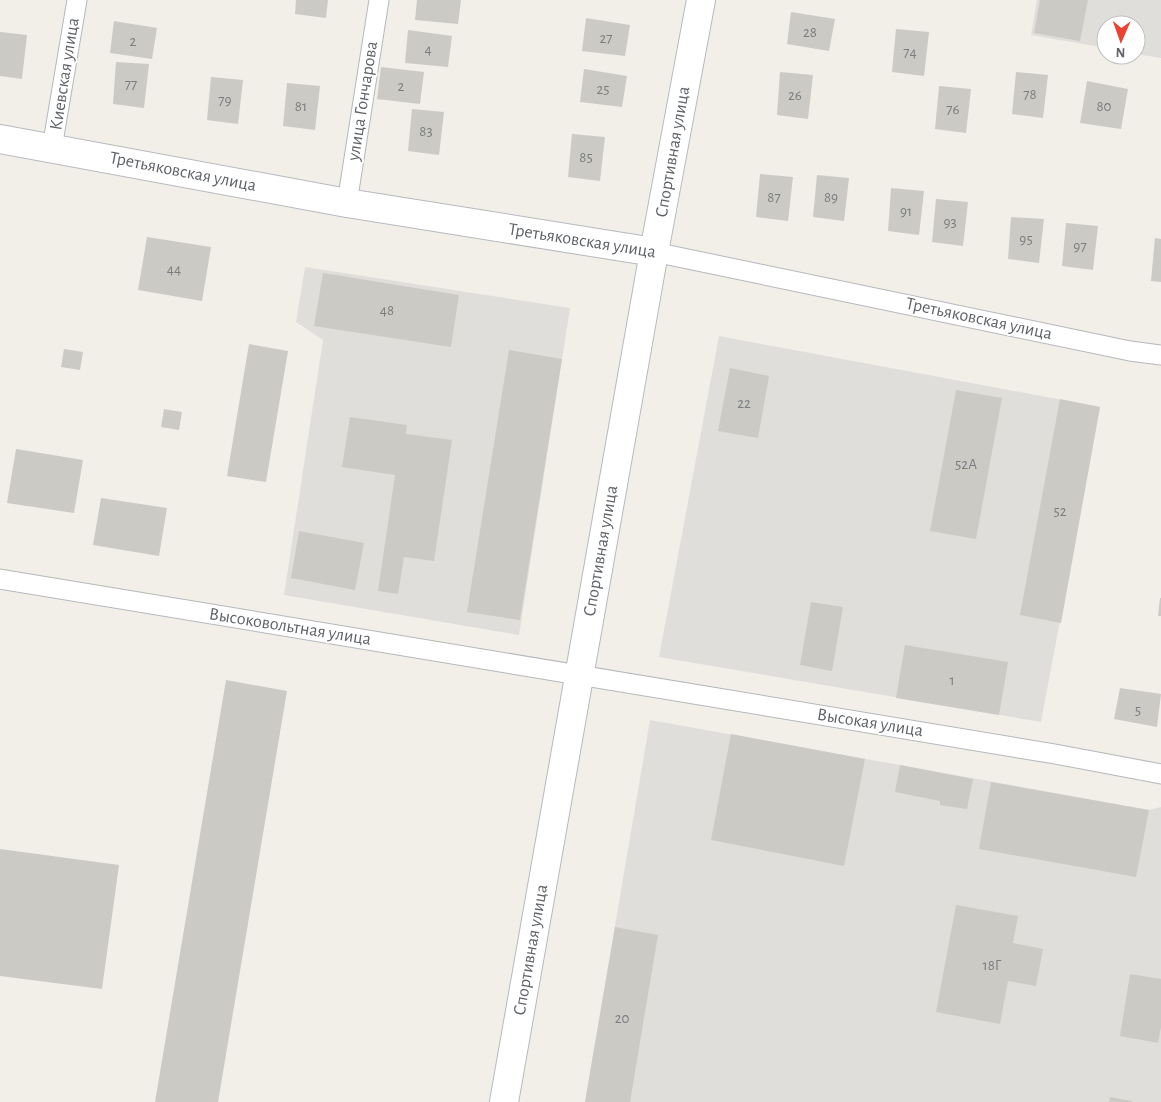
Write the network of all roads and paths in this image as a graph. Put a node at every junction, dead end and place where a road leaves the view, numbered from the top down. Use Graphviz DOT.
graph roads {
  1 [pos="77,0"];
  2 [pos="379,0"];
  3 [pos="701,0"];
  4 [pos="0,139"];
  5 [pos="52,148"];
  6 [pos="347,203"];
  7 [pos="654,252"];
  8 [pos="1161,355"];
  9 [pos="0,579"];
  10 [pos="579,675"];
  11 [pos="1161,774"];
  12 [pos="504,1102"];
  1 -- 5 [label="street, Киевская улица"];
  2 -- 6 [label="street, улица Гончарова"];
  3 -- 7 [label="street, Спортивная улица"];
  4 -- 5 [label="street, Третьяковская улица"];
  5 -- 6 [label="street, Третьяковская улица"];
  6 -- 7 [label="street, Третьяковская улица"];
  7 -- 8 [label="street, Третьяковская улица"];
  7 -- 10 [label="street, Спортивная улица"];
  9 -- 10 [label="street, Высоковольтная улица"];
  10 -- 11 [label="street, Высокая улица"];
  10 -- 12 [label="street, Спортивная улица"];
}
